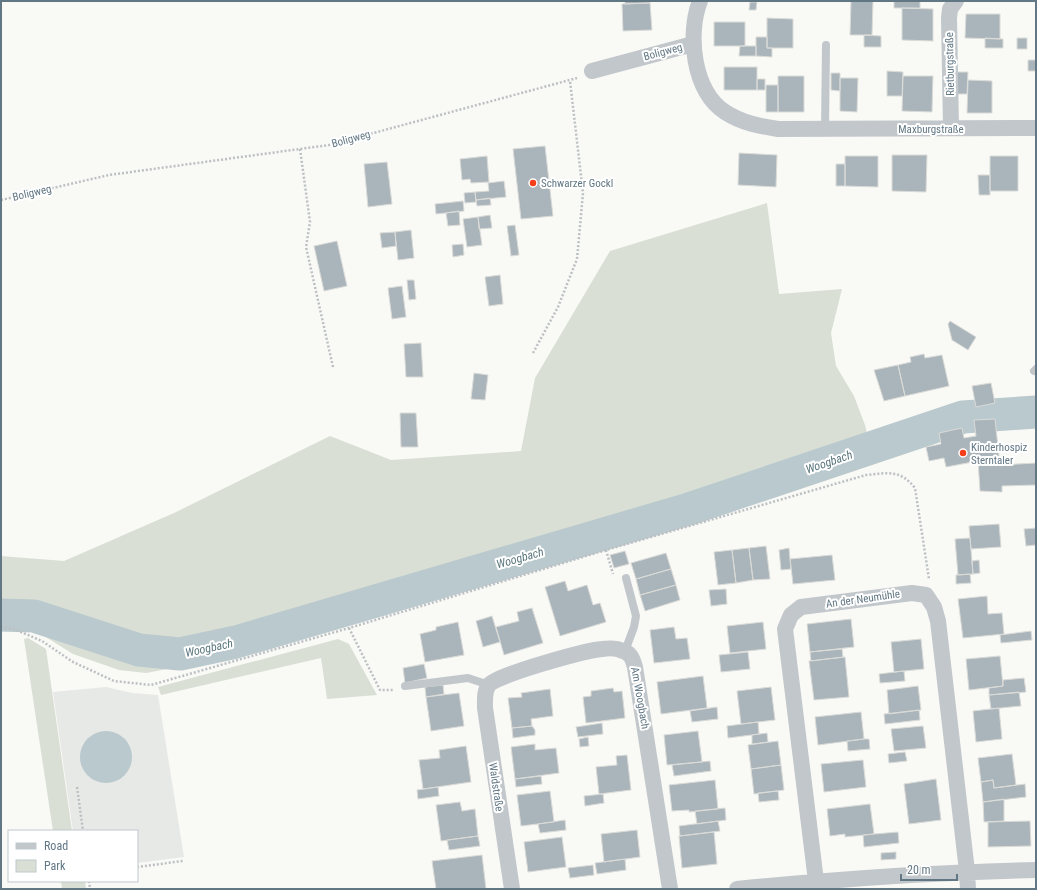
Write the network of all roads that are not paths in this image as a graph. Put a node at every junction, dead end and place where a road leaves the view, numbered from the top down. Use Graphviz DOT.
graph roads {
  1 [pos="700,1"];
  2 [pos="956,1"];
  3 [pos="693,44"];
  4 [pos="826,45"];
  5 [pos="592,71"];
  6 [pos="951,128"];
  7 [pos="1036,128"];
  8 [pos="825,130"];
  9 [pos="626,578"];
  10 [pos="625,651"];
  11 [pos="489,685"];
  12 [pos="405,686"];
  13 [pos="1036,870"];
  14 [pos="968,871"];
  15 [pos="816,881"];
  16 [pos="512,889"];
  17 [pos="670,889"];
  18 [pos="736,889"];
  19 [pos="968,889"];
  1 -- 3 [label="street, Maxburgstraße"];
  2 -- 6 [label="street, Rietburgstraße"];
  3 -- 5 [label="street, Boligweg"];
  3 -- 8 [label="street, Maxburgstraße"];
  4 -- 8 [label="lane"];
  6 -- 7 [label="street, Maxburgstraße"];
  6 -- 8 [label="street, Maxburgstraße"];
  9 -- 10 [label="lane"];
  10 -- 11 [label="street"];
  10 -- 17 [label="street, Am Woogbach"];
  11 -- 12 [label="lane"];
  11 -- 16 [label="street, Waldstraße"];
  13 -- 14 [label="street"];
  14 -- 15 [label="street"];
  14 -- 15 [label="street, An der Neumühle"];
  14 -- 19 [label="street"];
  15 -- 18 [label="street"];
}
